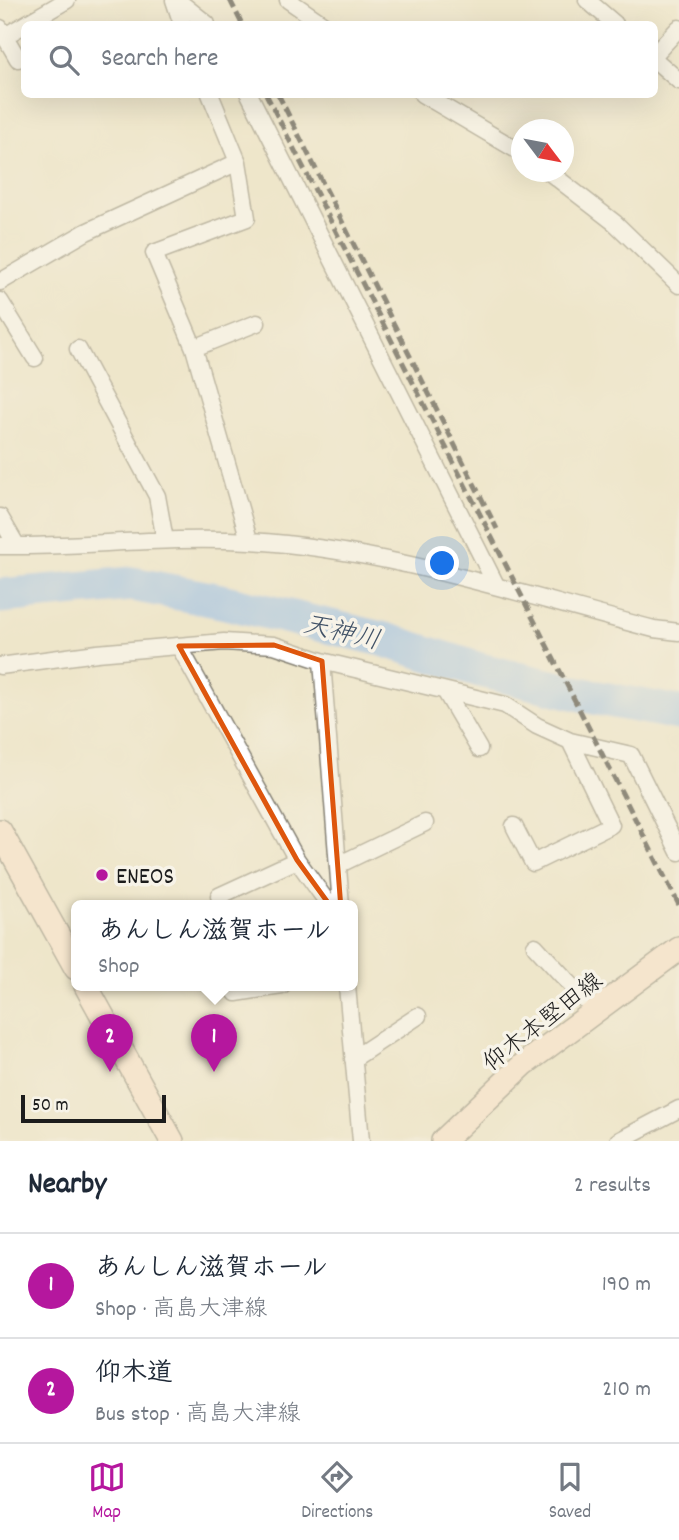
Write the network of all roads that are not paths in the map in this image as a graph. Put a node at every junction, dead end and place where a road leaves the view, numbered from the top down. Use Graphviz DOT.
graph roads {
  1 [pos="67,0"];
  2 [pos="176,0"];
  3 [pos="288,0"];
  4 [pos="587,0"];
  5 [pos="24,21"];
  6 [pos="181,21"];
  7 [pos="202,21"];
  8 [pos="319,21"];
  9 [pos="612,21"];
  10 [pos="21,23"];
  11 [pos="679,28"];
  12 [pos="2,32"];
  13 [pos="658,52"];
  14 [pos="18,59"];
  15 [pos="658,61"];
  16 [pos="679,80"];
  17 [pos="212,98"];
  18 [pos="251,98"];
  19 [pos="429,98"];
  20 [pos="511,147"];
  21 [pos="238,162"];
  22 [pos="562,182"];
  23 [pos="0,282"];
  24 [pos="679,285"];
  25 [pos="0,301"];
  26 [pos="257,323"];
  27 [pos="194,348"];
  28 [pos="78,349"];
  29 [pos="35,358"];
  30 [pos="0,517"];
  31 [pos="166,540"];
  32 [pos="249,540"];
  33 [pos="8,546"];
  34 [pos="496,585"];
  35 [pos="679,632"];
  36 [pos="179,646"];
  37 [pos="322,661"];
  38 [pos="0,666"];
  39 [pos="445,691"];
  40 [pos="570,741"];
  41 [pos="479,749"];
  42 [pos="425,823"];
  43 [pos="514,826"];
  44 [pos="0,831"];
  45 [pos="679,852"];
  46 [pos="297,860"];
  47 [pos="338,865"];
  48 [pos="219,896"];
  49 [pos="327,900"];
  50 [pos="341,900"];
  51 [pos="535,946"];
  52 [pos="678,952"];
  53 [pos="71,959"];
  54 [pos="89,991"];
  55 [pos="249,991"];
  56 [pos="347,991"];
  57 [pos="236,993"];
  58 [pos="595,1012"];
  59 [pos="418,1017"];
  60 [pos="353,1059"];
  61 [pos="679,1109"];
  62 [pos="172,1141"];
  63 [pos="361,1141"];
  64 [pos="443,1141"];
  65 [pos="618,1141"];
  1 -- 5 [label="street"];
  2 -- 6 [label="street"];
  2 -- 7 [label="street"];
  3 -- 8 [label="street"];
  4 -- 9 [label="street"];
  10 -- 12 [label="street"];
  11 -- 13 [label="street"];
  12 -- 14 [label="street"];
  15 -- 16 [label="street"];
  17 -- 21 [label="street"];
  18 -- 34 [label="street"];
  19 -- 20 [label="street"];
  21 -- 23 [label="street"];
  21 -- 27 [label="street"];
  22 -- 24 [label="street"];
  25 -- 29 [label="street"];
  26 -- 27 [label="street"];
  27 -- 32 [label="street"];
  28 -- 31 [label="street"];
  30 -- 33 [label="street"];
  31 -- 32 [label="street"];
  31 -- 33 [label="street"];
  32 -- 34 [label="street"];
  34 -- 35 [label="street"];
  36 -- 37 [label="street"];
  36 -- 38 [label="street"];
  36 -- 46 [label="street"];
  37 -- 39 [label="street"];
  37 -- 47 [label="street"];
  39 -- 40 [label="street"];
  39 -- 41 [label="street"];
  40 -- 43 [label="street"];
  40 -- 45 [label="street"];
  42 -- 47 [label="street"];
  44 -- 53 [label="main road"];
  46 -- 48 [label="street"];
  46 -- 49 [label="street"];
  47 -- 50 [label="street"];
  51 -- 58 [label="street"];
  52 -- 58 [label="main road, 仰木本堅田線"];
  54 -- 62 [label="main road"];
  55 -- 57 [label="street"];
  56 -- 60 [label="street"];
  58 -- 64 [label="main road, 仰木本堅田線"];
  59 -- 60 [label="street"];
  60 -- 63 [label="street"];
  61 -- 65 [label="street"];
}
